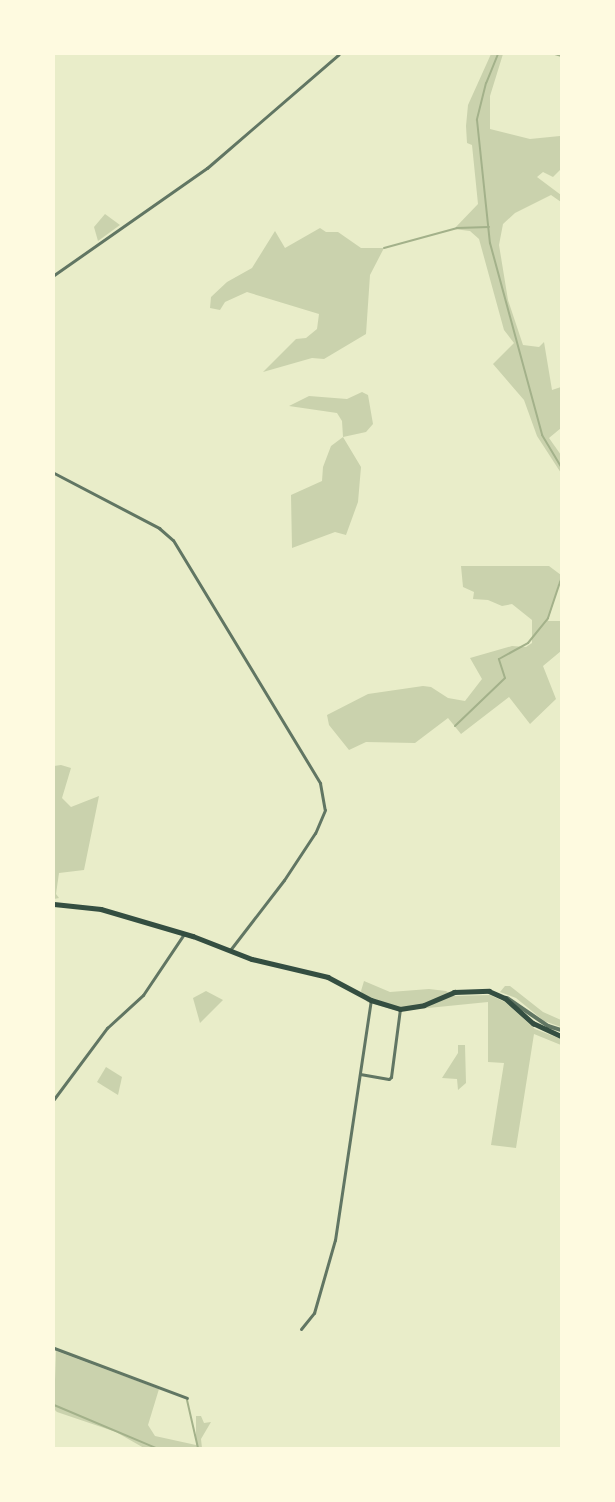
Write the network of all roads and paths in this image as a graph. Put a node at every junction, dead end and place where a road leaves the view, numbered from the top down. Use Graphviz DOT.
graph roads {
  1 [pos="339,54"];
  2 [pos="54,275"];
  3 [pos="54,473"];
  4 [pos="54,904"];
  5 [pos="184,934"];
  6 [pos="230,950"];
  7 [pos="505,998"];
  8 [pos="370,1000"];
  9 [pos="400,1009"];
  10 [pos="561,1030"];
  11 [pos="561,1036"];
  12 [pos="360,1074"];
  13 [pos="54,1099"];
  14 [pos="300,1329"];
  15 [pos="54,1348"];
  16 [pos="187,1398"];
  1 -- 2 [label="street"];
  3 -- 6 [label="street"];
  4 -- 5 [label="main road"];
  5 -- 6 [label="main road"];
  5 -- 13 [label="street"];
  6 -- 8 [label="main road"];
  7 -- 9 [label="main road"];
  7 -- 10 [label="street"];
  7 -- 11 [label="main road"];
  8 -- 9 [label="main road"];
  8 -- 12 [label="street"];
  9 -- 12 [label="street"];
  12 -- 14 [label="street"];
  15 -- 16 [label="street"];
}
